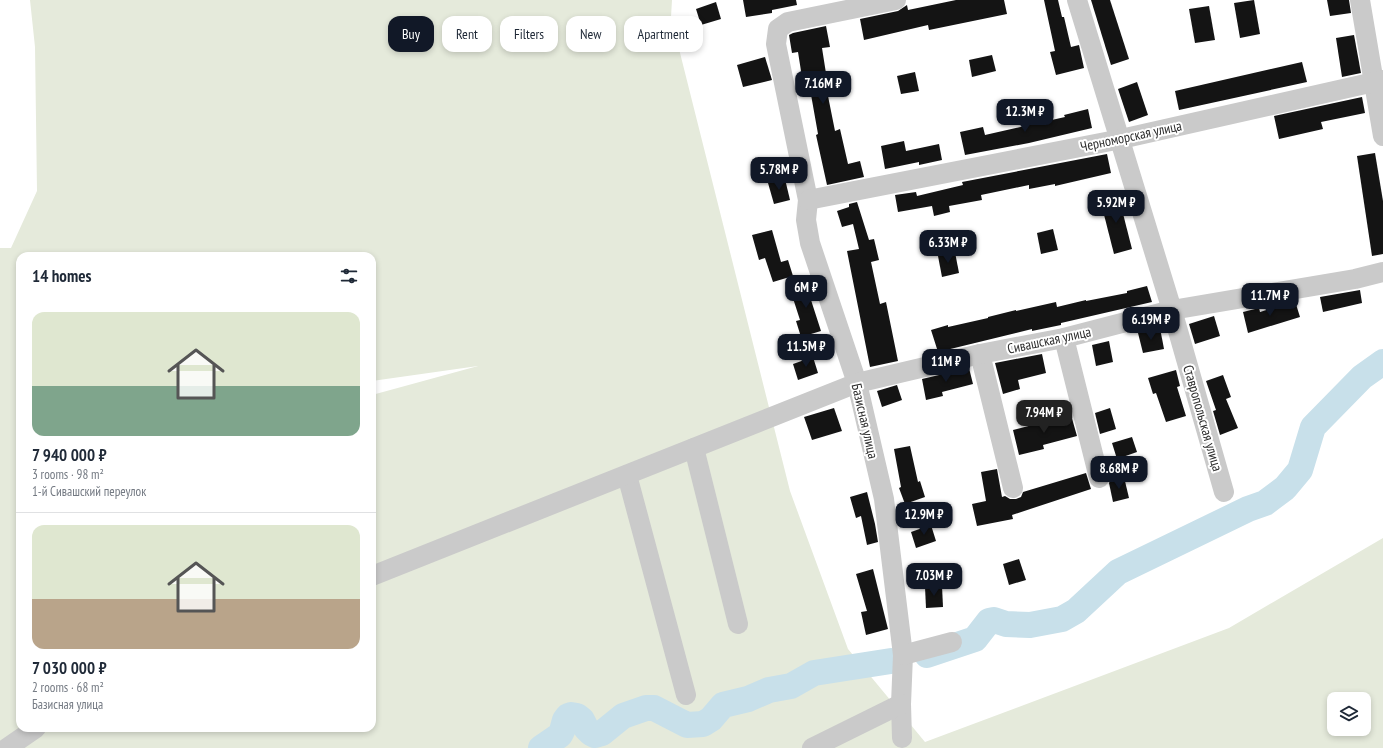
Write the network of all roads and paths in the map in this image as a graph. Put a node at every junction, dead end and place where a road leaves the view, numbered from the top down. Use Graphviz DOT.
graph roads {
  1 [pos="896,0"];
  2 [pos="1077,0"];
  3 [pos="1360,0"];
  4 [pos="1378,81"];
  5 [pos="1383,136"];
  6 [pos="1121,139"];
  7 [pos="808,200"];
  8 [pos="1383,272"];
  9 [pos="1172,310"];
  10 [pos="1064,338"];
  11 [pos="980,354"];
  12 [pos="856,383"];
  13 [pos="694,448"];
  14 [pos="626,475"];
  15 [pos="1099,478"];
  16 [pos="1013,488"];
  17 [pos="1224,492"];
  18 [pos="376,574"];
  19 [pos="738,624"];
  20 [pos="952,642"];
  21 [pos="903,655"];
  22 [pos="686,695"];
  23 [pos="901,704"];
  24 [pos="30,732"];
  25 [pos="902,738"];
  26 [pos="7,748"];
  27 [pos="812,748"];
  1 -- 7 [label="street, Базисная улица"];
  2 -- 6 [label="street, Ставропольская улица"];
  3 -- 4 [label="street"];
  4 -- 5 [label="street"];
  4 -- 6 [label="street, Черноморская улица"];
  6 -- 7 [label="street, Черноморская улица"];
  6 -- 9 [label="street, Ставропольская улица"];
  7 -- 12 [label="street, Базисная улица"];
  8 -- 9 [label="street, Сивашская улица"];
  9 -- 10 [label="street, Сивашская улица"];
  9 -- 17 [label="street, Ставропольская улица"];
  10 -- 11 [label="street, Сивашская улица"];
  10 -- 15 [label="street"];
  11 -- 12 [label="street, Сивашская улица"];
  11 -- 16 [label="street"];
  12 -- 13 [label="street, Сивашская улица"];
  12 -- 21 [label="street, Базисная улица"];
  13 -- 14 [label="street, Сивашская улица"];
  13 -- 19 [label="street"];
  14 -- 18 [label="street, Сивашская улица"];
  14 -- 22 [label="street"];
  20 -- 21 [label="street"];
  21 -- 23 [label="street, Базисная улица"];
  23 -- 25 [label="street, Базисная улица"];
  23 -- 27 [label="street"];
  24 -- 26 [label="street"];
}
